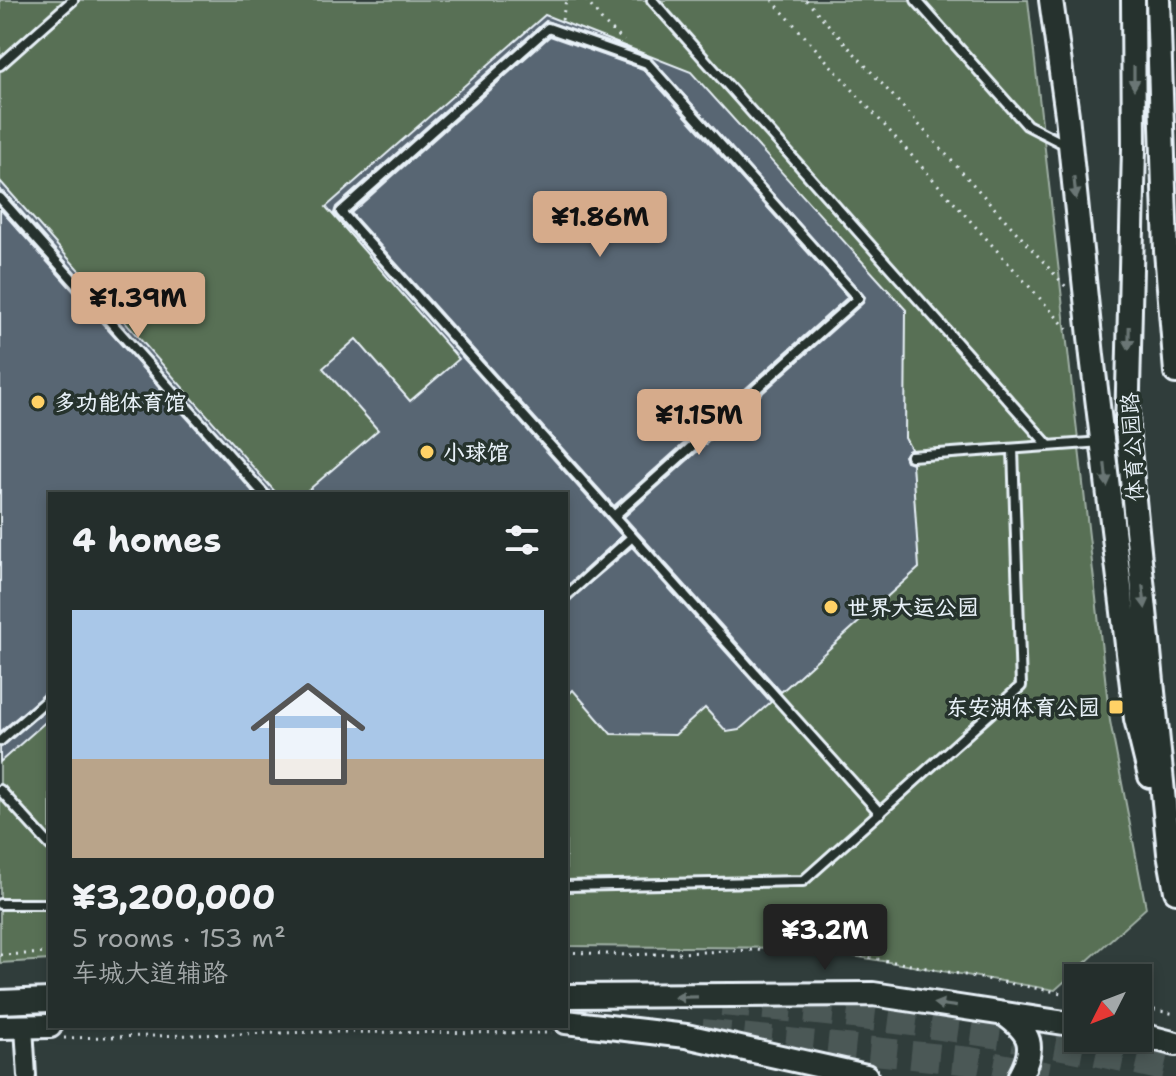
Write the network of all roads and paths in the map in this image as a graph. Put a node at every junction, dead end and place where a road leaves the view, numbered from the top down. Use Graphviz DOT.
graph roads {
  1 [pos="73,0"];
  2 [pos="566,0"];
  3 [pos="586,0"];
  4 [pos="652,0"];
  5 [pos="772,0"];
  6 [pos="806,0"];
  7 [pos="916,0"];
  8 [pos="1051,0"];
  9 [pos="1133,0"];
  10 [pos="1158,0"];
  11 [pos="562,21"];
  12 [pos="633,49"];
  13 [pos="0,65"];
  14 [pos="1071,147"];
  15 [pos="0,198"];
  16 [pos="1068,289"];
  17 [pos="1071,333"];
  18 [pos="1176,372"];
  19 [pos="1103,442"];
  20 [pos="1049,446"];
  21 [pos="1013,449"];
  22 [pos="911,456"];
  23 [pos="262,492"];
  24 [pos="614,516"];
  25 [pos="632,537"];
  26 [pos="568,594"];
  27 [pos="48,699"];
  28 [pos="0,741"];
  29 [pos="1,793"];
  30 [pos="880,813"];
  31 [pos="48,843"];
  32 [pos="1169,853"];
  33 [pos="568,886"];
  34 [pos="1176,891"];
  35 [pos="0,904"];
  36 [pos="48,904"];
  37 [pos="568,952"];
  38 [pos="48,953"];
  39 [pos="0,955"];
  40 [pos="1064,993"];
  41 [pos="568,996"];
  42 [pos="48,1000"];
  43 [pos="0,1002"];
  44 [pos="1152,1010"];
  45 [pos="1002,1013"];
  46 [pos="1176,1014"];
  47 [pos="1064,1023"];
  48 [pos="0,1027"];
  49 [pos="48,1027"];
  50 [pos="561,1028"];
  51 [pos="25,1033"];
  52 [pos="1152,1038"];
  53 [pos="1176,1044"];
  54 [pos="785,1068"];
  55 [pos="27,1076"];
  56 [pos="866,1076"];
  57 [pos="1020,1076"];
  1 -- 13 [label="lane"];
  2 -- 11 [label="path"];
  3 -- 12 [label="path"];
  4 -- 20 [label="lane"];
  5 -- 17 [label="path"];
  6 -- 16 [label="path"];
  7 -- 14 [label="lane"];
  8 -- 14 [label="main road"];
  9 -- 32 [label="main road, 体育公园路, one-way"];
  10 -- 18 [label="main road"];
  14 -- 19 [label="main road, one-way"];
  15 -- 23 [label="lane"];
  19 -- 20 [label="lane"];
  19 -- 32 [label="main road, one-way"];
  20 -- 21 [label="lane"];
  21 -- 22 [label="lane"];
  21 -- 30 [label="lane"];
  24 -- 24 [label="lane"];
  24 -- 25 [label="lane"];
  25 -- 26 [label="lane"];
  25 -- 30 [label="lane"];
  27 -- 28 [label="lane"];
  29 -- 31 [label="lane"];
  30 -- 33 [label="lane"];
  32 -- 34 [label="main road, 体育公园路"];
  35 -- 36 [label="lane"];
  37 -- 40 [label="path"];
  38 -- 39 [label="path"];
  45 -- 41 [label="main road, one-way"];
  42 -- 43 [label="main road"];
  44 -- 46 [label="path"];
  45 -- 47 [label="main road"];
  45 -- 57 [label="main road"];
  48 -- 51 [label="main road"];
  49 -- 51 [label="main road"];
  50 -- 51 [label="path"];
  50 -- 54 [label="main road"];
  51 -- 55 [label="street"];
  52 -- 53 [label="main road"];
  54 -- 56 [label="main road"];
}
